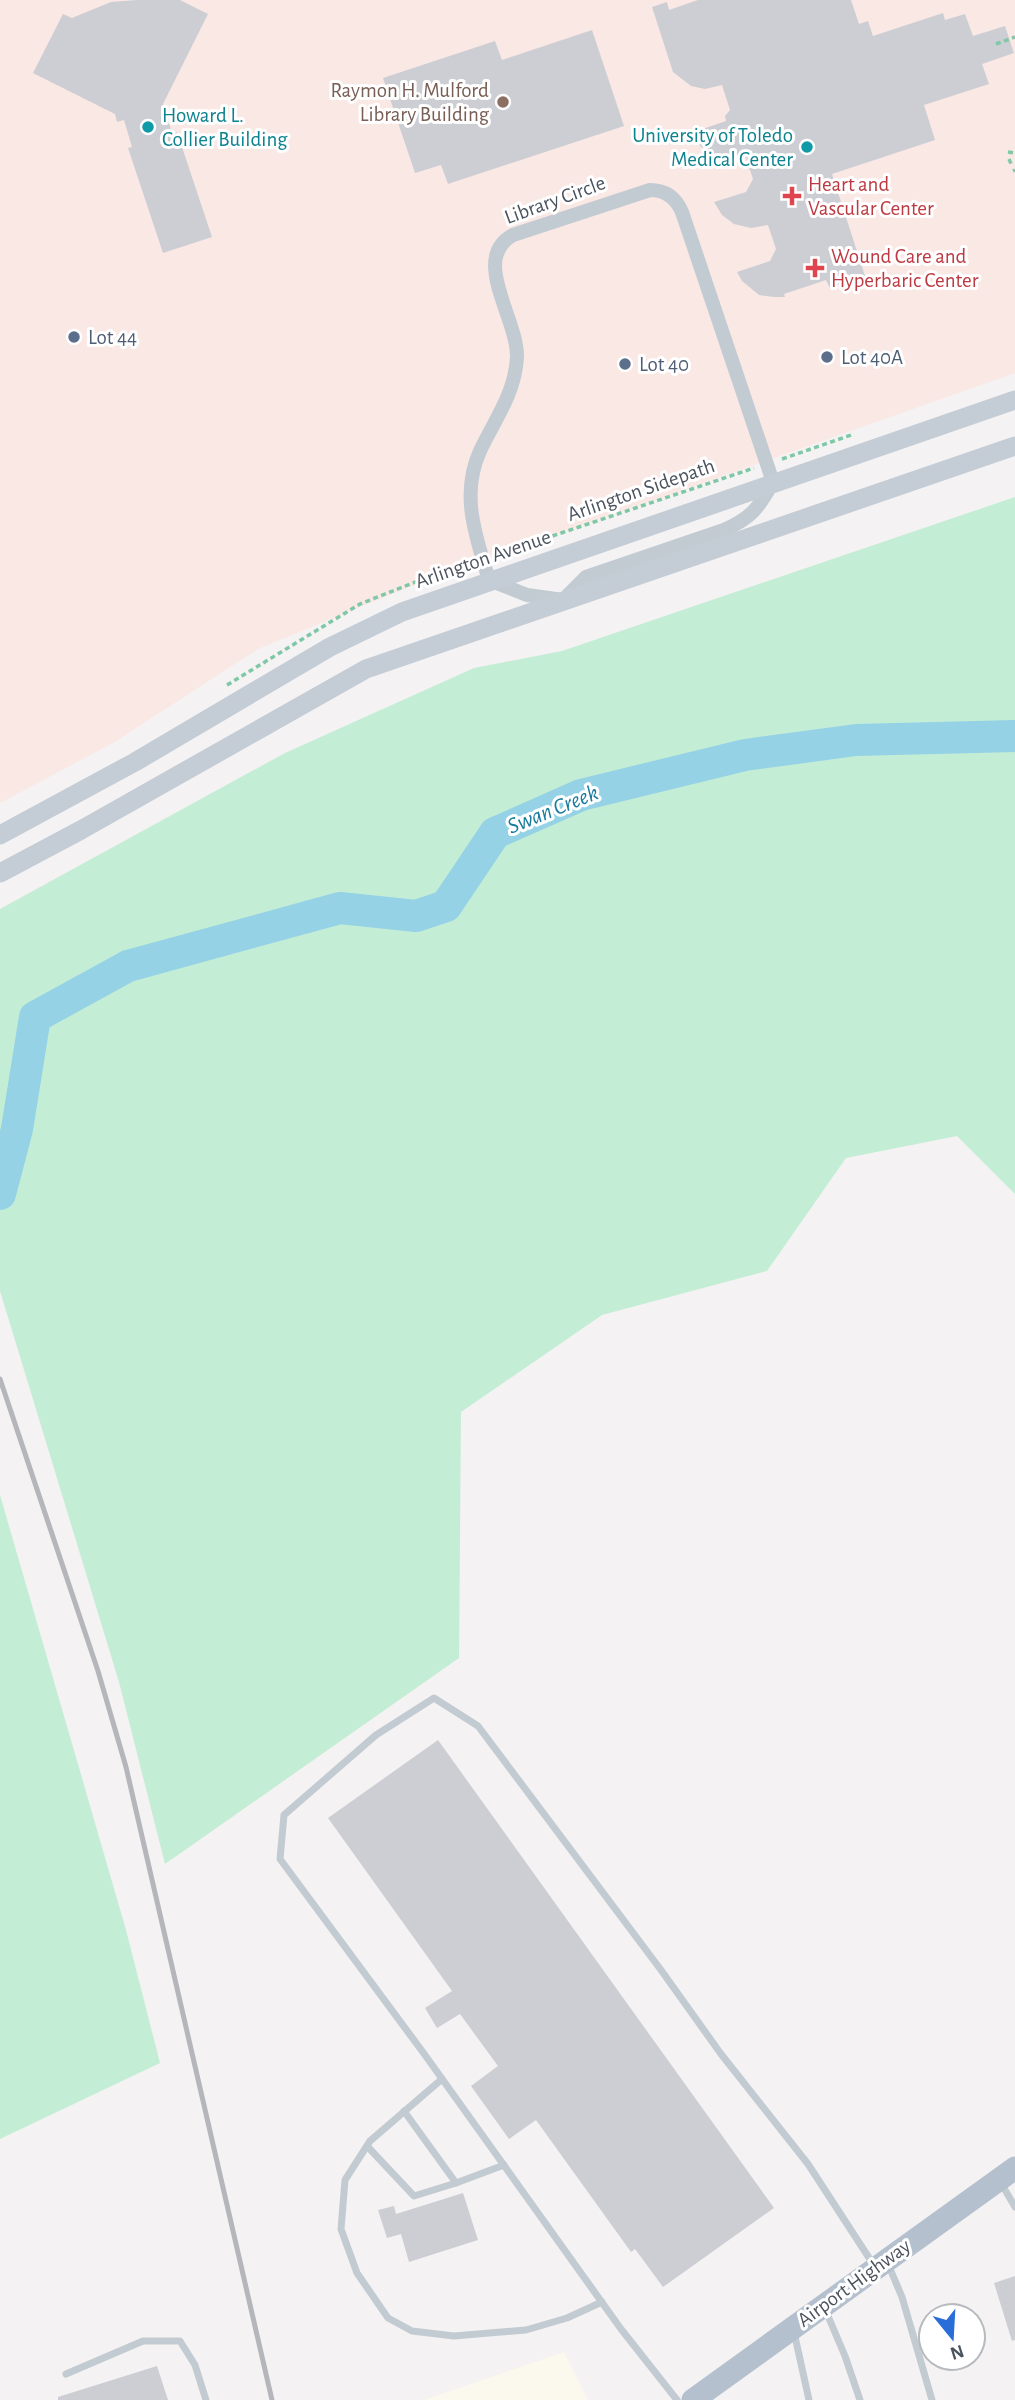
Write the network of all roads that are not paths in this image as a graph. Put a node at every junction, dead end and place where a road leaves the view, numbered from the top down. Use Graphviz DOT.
graph roads {
  1 [pos="1015,400"];
  2 [pos="1015,446"];
  3 [pos="773,482"];
  4 [pos="489,580"];
  5 [pos="563,600"];
  6 [pos="0,835"];
  7 [pos="0,873"];
  8 [pos="442,2079"];
  9 [pos="404,2111"];
  10 [pos="367,2146"];
  11 [pos="504,2165"];
  12 [pos="1007,2174"];
  13 [pos="456,2182"];
  14 [pos="1015,2207"];
  15 [pos="880,2264"];
  16 [pos="602,2302"];
  17 [pos="823,2305"];
  18 [pos="793,2327"];
  19 [pos="66,2374"];
  20 [pos="706,2396"];
  21 [pos="206,2400"];
  22 [pos="677,2400"];
  23 [pos="809,2400"];
  24 [pos="860,2400"];
  25 [pos="932,2400"];
  1 -- 3 [label="street, Arlington Avenue"];
  2 -- 5 [label="street"];
  3 -- 4 [label="street, Arlington Avenue"];
  3 -- 4 [label="street, Library Circle"];
  3 -- 5 [label="street"];
  4 -- 5 [label="street"];
  4 -- 6 [label="street, Arlington Avenue"];
  5 -- 7 [label="street"];
  8 -- 9 [label="lane"];
  8 -- 11 [label="lane"];
  8 -- 15 [label="lane"];
  9 -- 10 [label="lane"];
  9 -- 13 [label="lane"];
  10 -- 13 [label="lane"];
  10 -- 16 [label="lane"];
  11 -- 13 [label="lane"];
  11 -- 16 [label="lane"];
  12 -- 14 [label="lane"];
  12 -- 15 [label="main road, Airport Highway"];
  15 -- 17 [label="main road, Airport Highway"];
  15 -- 25 [label="lane"];
  16 -- 22 [label="lane"];
  17 -- 18 [label="main road, Airport Highway"];
  17 -- 24 [label="lane"];
  18 -- 20 [label="main road, Airport Highway"];
  18 -- 23 [label="lane"];
  19 -- 21 [label="lane"];
}
